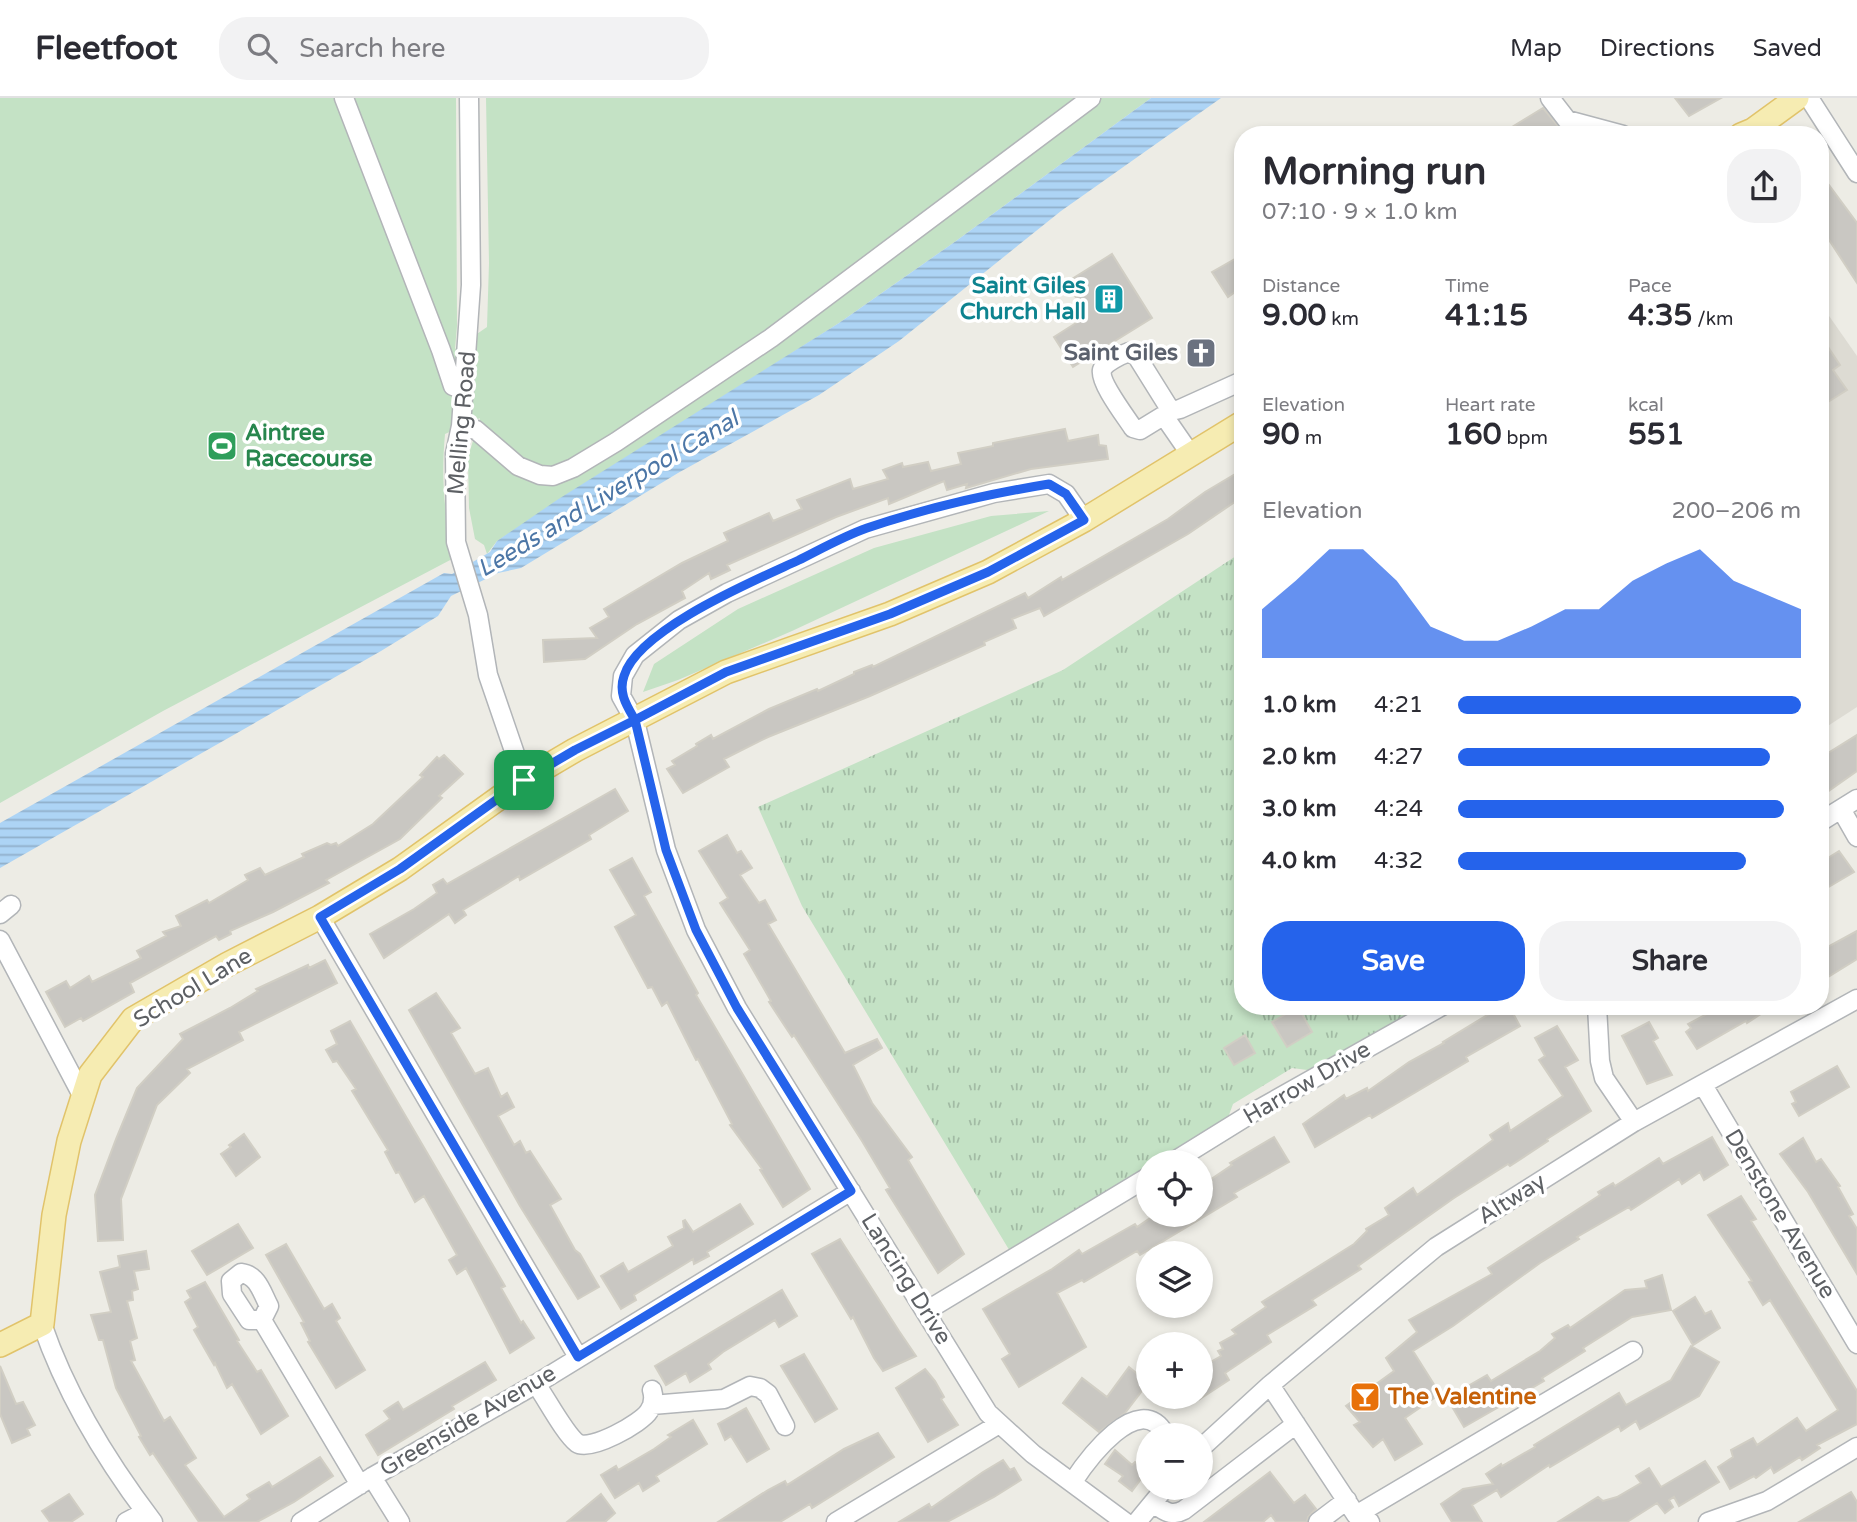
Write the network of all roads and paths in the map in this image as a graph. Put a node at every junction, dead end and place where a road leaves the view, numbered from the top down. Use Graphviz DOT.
graph roads {
  1 [pos="344,98"];
  2 [pos="469,98"];
  3 [pos="1091,98"];
  4 [pos="1550,98"];
  5 [pos="1797,98"];
  6 [pos="1809,98"];
  7 [pos="1589,126"];
  8 [pos="1758,126"];
  9 [pos="1827,126"];
  10 [pos="1829,129"];
  11 [pos="1857,173"];
  12 [pos="1234,385"];
  13 [pos="464,390"];
  14 [pos="461,426"];
  15 [pos="1234,428"];
  16 [pos="1191,455"];
  17 [pos="1084,520"];
  18 [pos="635,720"];
  19 [pos="524,780"];
  20 [pos="1849,804"];
  21 [pos="1829,816"];
  22 [pos="1857,837"];
  23 [pos="320,917"];
  24 [pos="0,940"];
  25 [pos="1857,999"];
  26 [pos="1426,1015"];
  27 [pos="1597,1015"];
  28 [pos="1828,1015"];
  29 [pos="1829,1015"];
  30 [pos="1703,1085"];
  31 [pos="83,1097"];
  32 [pos="1634,1122"];
  33 [pos="1192,1150"];
  34 [pos="1136,1184"];
  35 [pos="851,1191"];
  36 [pos="926,1311"];
  37 [pos="262,1320"];
  38 [pos="42,1324"];
  39 [pos="1857,1344"];
  40 [pos="0,1345"];
  41 [pos="1633,1351"];
  42 [pos="578,1357"];
  43 [pos="536,1384"];
  44 [pos="1270,1385"];
  45 [pos="1156,1423"];
  46 [pos="999,1424"];
  47 [pos="1297,1424"];
  48 [pos="785,1426"];
  49 [pos="1213,1437"];
  50 [pos="1857,1447"];
  51 [pos="366,1481"];
  52 [pos="1072,1483"];
  53 [pos="1156,1500"];
  54 [pos="1153,1503"];
  55 [pos="1358,1512"];
  56 [pos="149,1517"];
  57 [pos="126,1522"];
  58 [pos="302,1522"];
  59 [pos="400,1522"];
  60 [pos="836,1522"];
  61 [pos="1125,1522"];
  62 [pos="1137,1522"];
  63 [pos="1318,1522"];
  64 [pos="1708,1522"];
  1 -- 13 [label="street"];
  2 -- 13 [label="street, Melling Road"];
  3 -- 14 [label="street"];
  4 -- 7 [label="street"];
  5 -- 8 [label="main road"];
  6 -- 9 [label="street"];
  10 -- 11 [label="street"];
  12 -- 16 [label="street"];
  13 -- 14 [label="street, Melling Road"];
  14 -- 19 [label="street, Melling Road"];
  15 -- 16 [label="main road, School Lane"];
  16 -- 17 [label="main road, School Lane"];
  17 -- 18 [label="main road, School Lane"];
  17 -- 18 [label="street, Lancing Drive"];
  18 -- 19 [label="main road, School Lane"];
  18 -- 35 [label="street, Lancing Drive"];
  19 -- 23 [label="main road, School Lane"];
  20 -- 21 [label="street"];
  20 -- 22 [label="street"];
  23 -- 31 [label="main road, School Lane"];
  23 -- 42 [label="street"];
  24 -- 31 [label="street"];
  25 -- 29 [label="street, Altway"];
  26 -- 33 [label="street, Harrow Drive"];
  27 -- 32 [label="street"];
  28 -- 30 [label="street, Altway"];
  30 -- 32 [label="street, Altway"];
  30 -- 39 [label="street, Denstone Avenue"];
  31 -- 38 [label="main road, School Lane"];
  32 -- 44 [label="street, Altway"];
  34 -- 36 [label="street"];
  35 -- 36 [label="street, Lancing Drive"];
  35 -- 42 [label="street, Greenside Avenue"];
  36 -- 46 [label="street, Lancing Drive"];
  37 -- 51 [label="street"];
  38 -- 40 [label="main road"];
  38 -- 56 [label="street"];
  41 -- 55 [label="street"];
  42 -- 43 [label="street, Greenside Avenue"];
  43 -- 48 [label="street"];
  43 -- 51 [label="street, Greenside Avenue"];
  44 -- 47 [label="street"];
  44 -- 49 [label="street, Altway"];
  45 -- 52 [label="street"];
  46 -- 52 [label="street, Lancing Drive"];
  46 -- 60 [label="street"];
  47 -- 54 [label="street"];
  47 -- 55 [label="street"];
  50 -- 64 [label="street"];
  51 -- 58 [label="street, Greenside Avenue"];
  51 -- 59 [label="street"];
  52 -- 61 [label="street, Lancing Drive"];
  53 -- 54 [label="street"];
  54 -- 62 [label="street"];
  55 -- 63 [label="street"];
  56 -- 57 [label="street"];
}
